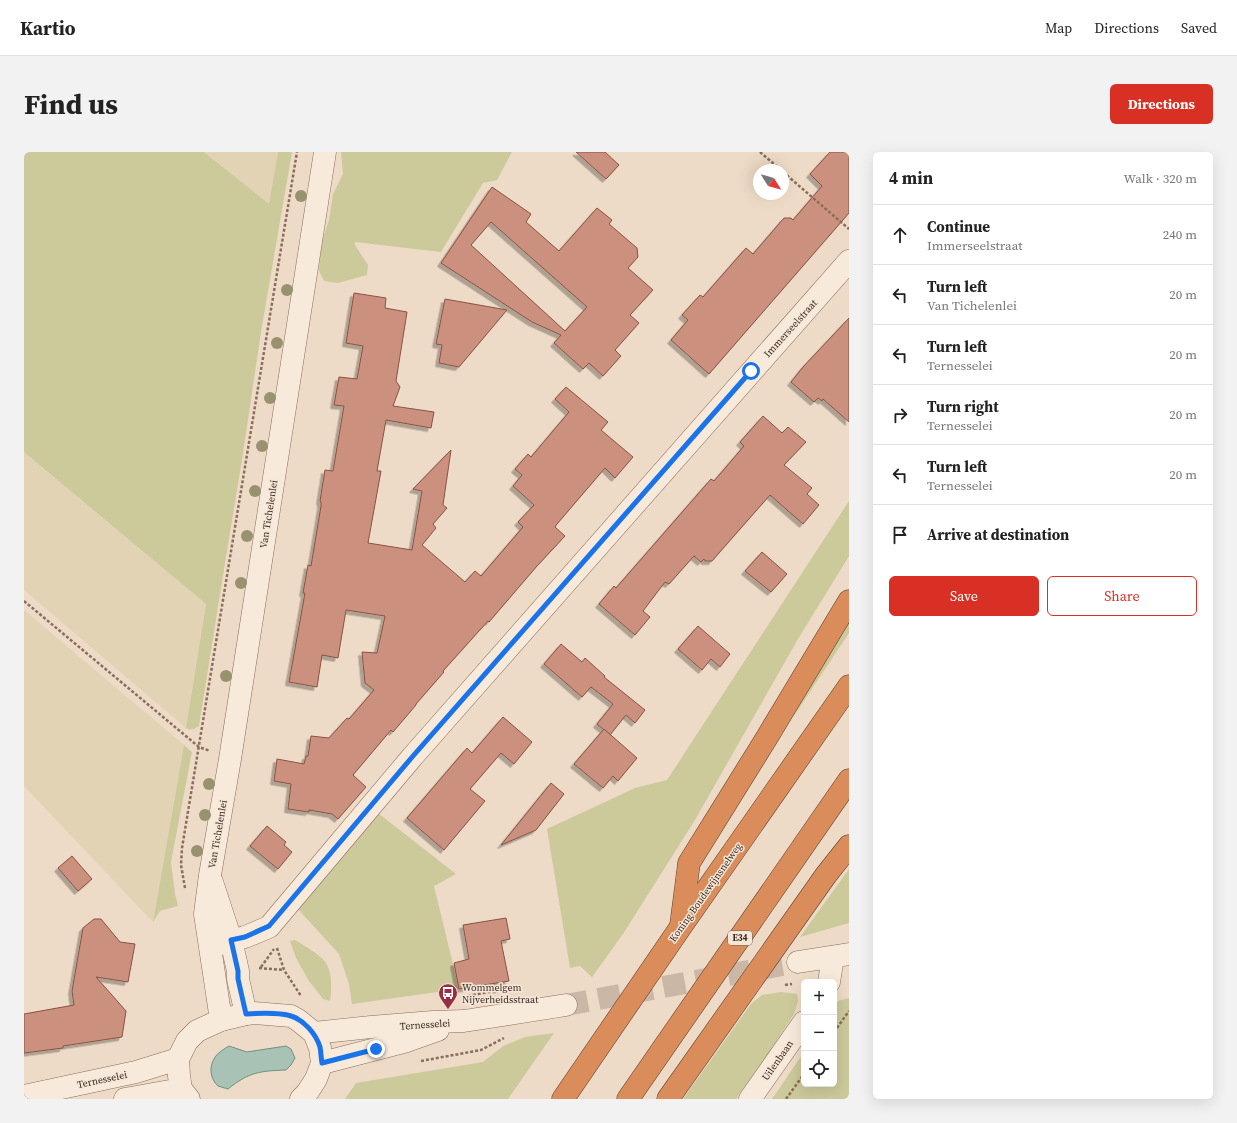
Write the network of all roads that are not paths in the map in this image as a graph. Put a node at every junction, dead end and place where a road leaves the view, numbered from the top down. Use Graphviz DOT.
graph roads {
  1 [pos="324,152"];
  2 [pos="849,261"];
  3 [pos="849,601"];
  4 [pos="849,686"];
  5 [pos="849,780"];
  6 [pos="849,846"];
  7 [pos="210,875"];
  8 [pos="680,928"];
  9 [pos="231,940"];
  10 [pos="209,947"];
  11 [pos="841,956"];
  12 [pos="798,962"];
  13 [pos="830,979"];
  14 [pos="566,1005"];
  15 [pos="246,1014"];
  16 [pos="221,1020"];
  17 [pos="464,1021"];
  18 [pos="801,1026"];
  19 [pos="314,1033"];
  20 [pos="178,1059"];
  21 [pos="322,1063"];
  22 [pos="25,1094"];
  23 [pos="185,1094"];
  24 [pos="125,1099"];
  25 [pos="301,1099"];
  26 [pos="563,1099"];
  27 [pos="628,1099"];
  28 [pos="668,1099"];
  29 [pos="750,1099"];
  1 -- 7 [label="street, Van Tichelenlei"];
  2 -- 9 [label="street, Immerseelstraat"];
  3 -- 8 [label="highway"];
  4 -- 8 [label="highway, Koning Boudewijnsnelweg"];
  5 -- 27 [label="highway, E34"];
  6 -- 28 [label="highway"];
  7 -- 9 [label="street, Van Tichelenlei"];
  7 -- 10 [label="street, Van Tichelenlei"];
  8 -- 26 [label="highway, Koning Boudewijnsnelweg"];
  9 -- 10 [label="street, Immerseelstraat"];
  9 -- 15 [label="street, Van Tichelenlei"];
  10 -- 16 [label="street, Van Tichelenlei"];
  11 -- 12 [label="street"];
  11 -- 13 [label="street"];
  14 -- 17 [label="street, Ternesselei"];
  15 -- 16 [label="street"];
  15 -- 19 [label="street"];
  16 -- 20 [label="street"];
  17 -- 19 [label="street, Ternesselei"];
  17 -- 21 [label="street, Ternesselei"];
  18 -- 29 [label="street, Uilenbaan"];
  19 -- 21 [label="street"];
  20 -- 22 [label="street, Ternesselei"];
  20 -- 23 [label="street"];
  21 -- 25 [label="street"];
  23 -- 24 [label="street"];
}
